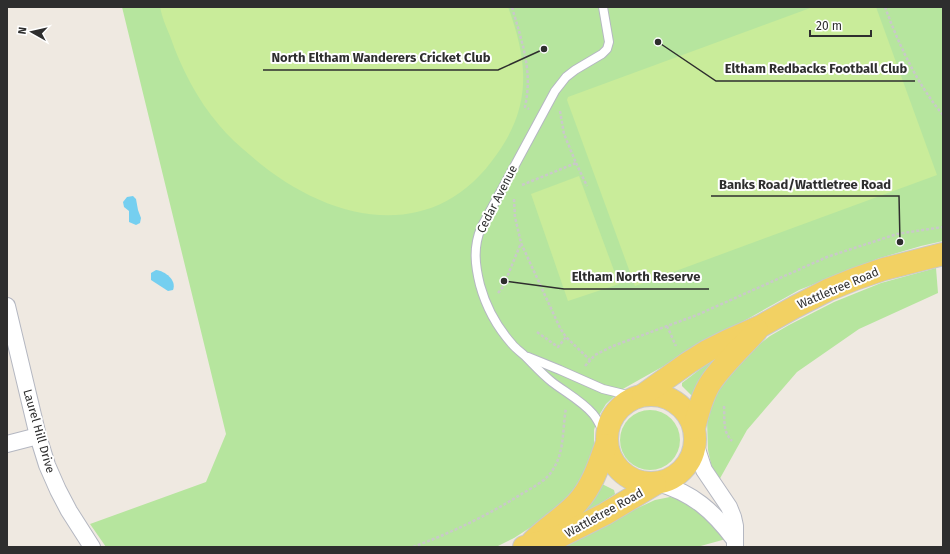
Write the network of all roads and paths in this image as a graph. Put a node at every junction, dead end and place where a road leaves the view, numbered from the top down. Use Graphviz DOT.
graph roads {
  1 [pos="512,7"];
  2 [pos="603,7"];
  3 [pos="885,7"];
  4 [pos="550,98"];
  5 [pos="943,115"];
  6 [pos="576,163"];
  7 [pos="587,186"];
  8 [pos="518,187"];
  9 [pos="514,195"];
  10 [pos="943,227"];
  11 [pos="521,243"];
  12 [pos="943,254"];
  13 [pos="484,298"];
  14 [pos="7,306"];
  15 [pos="761,326"];
  16 [pos="537,332"];
  17 [pos="566,337"];
  18 [pos="525,356"];
  19 [pos="590,360"];
  20 [pos="577,377"];
  21 [pos="570,394"];
  22 [pos="639,396"];
  23 [pos="38,436"];
  24 [pos="694,436"];
  25 [pos="606,442"];
  26 [pos="7,444"];
  27 [pos="657,484"];
  28 [pos="734,543"];
  29 [pos="527,546"];
  30 [pos="92,547"];
  31 [pos="413,547"];
  1 -- 4 [label="path"];
  2 -- 4 [label="lane, Cedar Avenue"];
  3 -- 5 [label="path"];
  4 -- 6 [label="path"];
  4 -- 13 [label="lane, Cedar Avenue"];
  6 -- 7 [label="path"];
  6 -- 8 [label="path"];
  9 -- 11 [label="path"];
  10 -- 19 [label="path"];
  11 -- 13 [label="path"];
  11 -- 17 [label="path"];
  12 -- 15 [label="main road, Wattletree Road"];
  13 -- 18 [label="lane, Cedar Avenue"];
  14 -- 23 [label="street, Laurel Hill Drive"];
  15 -- 22 [label="main road, Wattletree Road"];
  15 -- 24 [label="main road, Wattletree Road"];
  16 -- 17 [label="path"];
  17 -- 19 [label="path"];
  18 -- 20 [label="lane, Cedar Avenue"];
  18 -- 21 [label="lane, Cedar Avenue"];
  19 -- 20 [label="path"];
  20 -- 22 [label="lane, Cedar Avenue"];
  21 -- 25 [label="lane, Cedar Avenue"];
  21 -- 31 [label="path"];
  22 -- 24 [label="main road"];
  22 -- 25 [label="main road"];
  23 -- 26 [label="street"];
  23 -- 30 [label="street, Laurel Hill Drive"];
  24 -- 27 [label="main road"];
  24 -- 28 [label="street"];
  25 -- 27 [label="main road"];
  25 -- 29 [label="main road, Wattletree Road"];
  27 -- 28 [label="street"];
  27 -- 29 [label="main road, Wattletree Road"];
}
